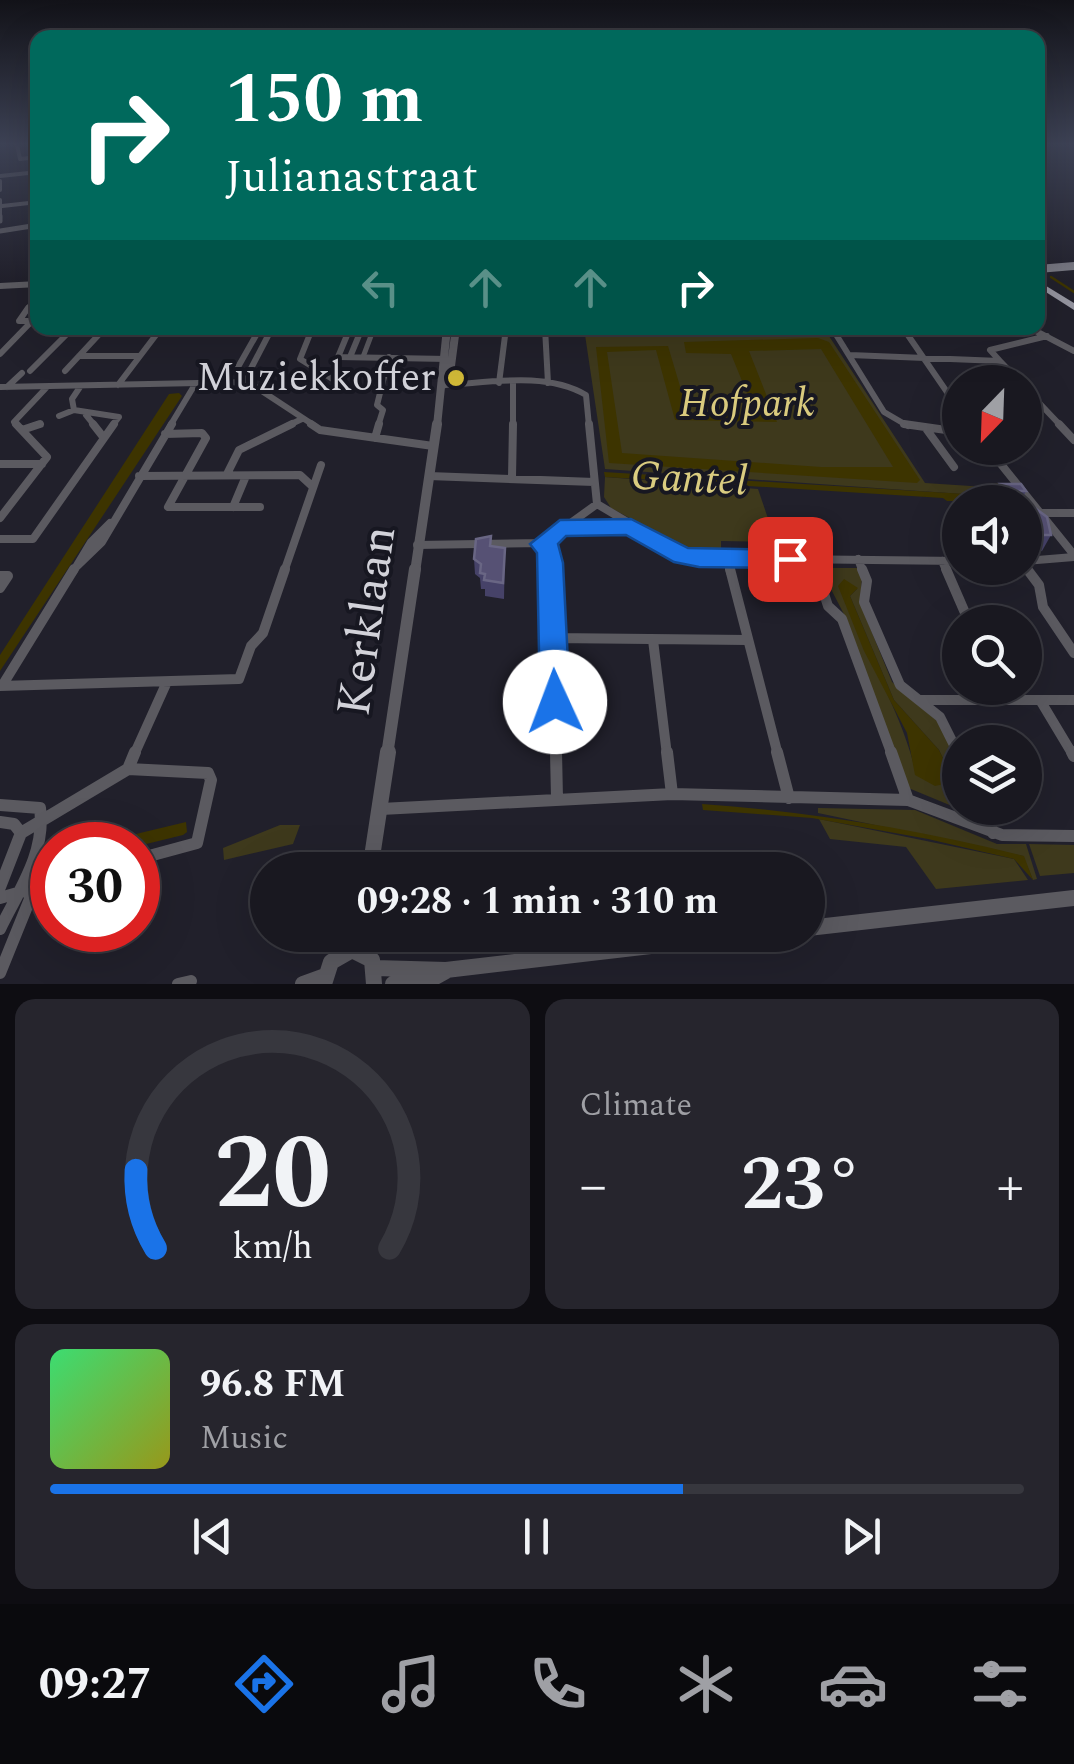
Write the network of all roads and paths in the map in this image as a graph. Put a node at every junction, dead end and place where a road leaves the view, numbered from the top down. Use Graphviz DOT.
graph roads {
  1 [pos="28,193"];
  2 [pos="30,196"];
  3 [pos="30,202"];
  4 [pos="1,203"];
  5 [pos="0,221"];
  6 [pos="30,226"];
  7 [pos="0,231"];
  8 [pos="1074,266"];
  9 [pos="1045,268"];
  10 [pos="30,284"];
  11 [pos="0,286"];
  12 [pos="1045,286"];
  13 [pos="1074,304"];
  14 [pos="30,326"];
  15 [pos="65,335"];
  16 [pos="98,335"];
  17 [pos="157,335"];
  18 [pos="256,335"];
  19 [pos="273,335"];
  20 [pos="311,335"];
  21 [pos="347,335"];
  22 [pos="359,335"];
  23 [pos="371,335"];
  24 [pos="447,335"];
  25 [pos="454,335"];
  26 [pos="505,335"];
  27 [pos="545,335"];
  28 [pos="836,335"];
  29 [pos="907,335"];
  30 [pos="1047,336"];
  31 [pos="1074,351"];
  32 [pos="0,354"];
  33 [pos="79,356"];
  34 [pos="140,356"];
  35 [pos="850,356"];
  36 [pos="350,357"];
  37 [pos="363,357"];
  38 [pos="389,357"];
  39 [pos="921,358"];
  40 [pos="447,359"];
  41 [pos="1000,361"];
  42 [pos="1004,365"];
  43 [pos="238,367"];
  44 [pos="65,371"];
  45 [pos="248,382"];
  46 [pos="513,383"];
  47 [pos="548,383"];
  48 [pos="498,384"];
  49 [pos="118,385"];
  50 [pos="443,385"];
  51 [pos="194,386"];
  52 [pos="4,387"];
  53 [pos="46,387"];
  54 [pos="80,387"];
  55 [pos="942,387"];
  56 [pos="380,388"];
  57 [pos="1042,405"];
  58 [pos="74,410"];
  59 [pos="86,415"];
  60 [pos="59,416"];
  61 [pos="302,419"];
  62 [pos="40,424"];
  63 [pos="22,430"];
  64 [pos="927,430"];
  65 [pos="942,431"];
  66 [pos="165,434"];
  67 [pos="104,438"];
  68 [pos="376,438"];
  69 [pos="1074,440"];
  70 [pos="433,446"];
  71 [pos="0,464"];
  72 [pos="42,464"];
  73 [pos="321,465"];
  74 [pos="1002,465"];
  75 [pos="954,467"];
  76 [pos="185,474"];
  77 [pos="227,474"];
  78 [pos="139,476"];
  79 [pos="246,476"];
  80 [pos="429,476"];
  81 [pos="512,477"];
  82 [pos="594,482"];
  83 [pos="1018,485"];
  84 [pos="313,487"];
  85 [pos="597,504"];
  86 [pos="260,506"];
  87 [pos="233,507"];
  88 [pos="1042,513"];
  89 [pos="1074,513"];
  90 [pos="1042,516"];
  91 [pos="0,518"];
  92 [pos="631,526"];
  93 [pos="560,528"];
  94 [pos="0,538"];
  95 [pos="543,544"];
  96 [pos="417,545"];
  97 [pos="1074,556"];
  98 [pos="727,559"];
  99 [pos="812,559"];
  100 [pos="858,560"];
  101 [pos="942,561"];
  102 [pos="1042,561"];
  103 [pos="0,576"];
  104 [pos="1039,585"];
  105 [pos="0,588"];
  106 [pos="553,638"];
  107 [pos="653,640"];
  108 [pos="747,640"];
  109 [pos="1074,653"];
  110 [pos="166,684"];
  111 [pos="0,687"];
  112 [pos="920,700"];
  113 [pos="942,700"];
  114 [pos="1042,700"];
  115 [pos="1074,700"];
  116 [pos="1042,703"];
  117 [pos="944,725"];
  118 [pos="1074,756"];
  119 [pos="128,769"];
  120 [pos="672,794"];
  121 [pos="557,798"];
  122 [pos="789,798"];
  123 [pos="908,800"];
  124 [pos="0,805"];
  125 [pos="380,809"];
  126 [pos="44,820"];
  127 [pos="0,822"];
  128 [pos="991,825"];
  129 [pos="22,832"];
  130 [pos="994,832"];
  131 [pos="1074,836"];
  132 [pos="373,852"];
  133 [pos="160,853"];
  134 [pos="0,887"];
  135 [pos="30,889"];
  136 [pos="16,893"];
  137 [pos="0,898"];
  138 [pos="30,898"];
  139 [pos="1074,898"];
  140 [pos="825,926"];
  141 [pos="0,929"];
  142 [pos="343,952"];
  143 [pos="365,952"];
  144 [pos="600,952"];
  145 [pos="446,970"];
  146 [pos="0,973"];
  147 [pos="374,976"];
  148 [pos="324,980"];
  149 [pos="302,984"];
  150 [pos="393,984"];
  1 -- 2 [label="street"];
  3 -- 4 [label="street"];
  4 -- 5 [label="street"];
  6 -- 7 [label="street"];
  8 -- 9 [label="main road"];
  10 -- 11 [label="street"];
  12 -- 13 [label="main road"];
  14 -- 32 [label="street"];
  15 -- 52 [label="street"];
  16 -- 33 [label="street"];
  17 -- 34 [label="street"];
  18 -- 43 [label="street"];
  19 -- 45 [label="street"];
  20 -- 56 [label="street"];
  21 -- 36 [label="street"];
  22 -- 36 [label="street"];
  23 -- 37 [label="street"];
  24 -- 40 [label="street"];
  25 -- 40 [label="street"];
  26 -- 48 [label="street"];
  27 -- 47 [label="street"];
  28 -- 35 [label="street"];
  29 -- 39 [label="street"];
  30 -- 31 [label="street"];
  30 -- 41 [label="street"];
  33 -- 34 [label="street"];
  33 -- 44 [label="street"];
  34 -- 49 [label="street"];
  35 -- 39 [label="street"];
  35 -- 64 [label="street"];
  36 -- 37 [label="street"];
  37 -- 38 [label="street"];
  38 -- 40 [label="street"];
  38 -- 56 [label="street"];
  39 -- 41 [label="street"];
  39 -- 55 [label="street"];
  40 -- 50 [label="street, Kerklaan"];
  41 -- 42 [label="street"];
  45 -- 51 [label="street"];
  45 -- 61 [label="street"];
  46 -- 47 [label="street"];
  46 -- 48 [label="street"];
  46 -- 81 [label="street"];
  47 -- 82 [label="street"];
  48 -- 50 [label="street"];
  49 -- 51 [label="street"];
  49 -- 54 [label="street"];
  50 -- 70 [label="street, Kerklaan"];
  51 -- 66 [label="street"];
  52 -- 53 [label="street"];
  53 -- 54 [label="street"];
  53 -- 63 [label="street"];
  54 -- 58 [label="street"];
  56 -- 68 [label="street"];
  57 -- 69 [label="street"];
  58 -- 59 [label="street"];
  58 -- 60 [label="street"];
  59 -- 67 [label="street"];
  59 -- 67 [label="street"];
  61 -- 68 [label="street"];
  61 -- 77 [label="street"];
  62 -- 63 [label="street"];
  63 -- 72 [label="street"];
  64 -- 65 [label="street"];
  64 -- 75 [label="street"];
  66 -- 76 [label="street"];
  66 -- 78 [label="street"];
  67 -- 94 [label="street"];
  68 -- 70 [label="street"];
  70 -- 80 [label="street, Kerklaan"];
  71 -- 72 [label="street"];
  72 -- 91 [label="street"];
  73 -- 84 [label="street"];
  74 -- 83 [label="street"];
  76 -- 77 [label="street"];
  76 -- 78 [label="street"];
  76 -- 87 [label="street"];
  77 -- 79 [label="street"];
  78 -- 111 [label="street"];
  79 -- 84 [label="street"];
  79 -- 87 [label="street"];
  80 -- 81 [label="street"];
  80 -- 96 [label="street, Kerklaan"];
  81 -- 82 [label="street"];
  82 -- 85 [label="street"];
  84 -- 110 [label="street"];
  85 -- 92 [label="street"];
  85 -- 93 [label="street"];
  86 -- 87 [label="street"];
  88 -- 89 [label="street"];
  90 -- 97 [label="street"];
  92 -- 93 [label="street"];
  92 -- 98 [label="street"];
  93 -- 95 [label="street"];
  95 -- 96 [label="street"];
  95 -- 106 [label="street"];
  96 -- 125 [label="street, Kerklaan"];
  97 -- 102 [label="street"];
  98 -- 99 [label="street"];
  98 -- 108 [label="street"];
  99 -- 100 [label="street"];
  99 -- 123 [label="street"];
  100 -- 101 [label="street"];
  100 -- 112 [label="street"];
  103 -- 105 [label="street"];
  104 -- 109 [label="street"];
  106 -- 107 [label="street"];
  106 -- 121 [label="street"];
  107 -- 108 [label="street"];
  107 -- 120 [label="street"];
  108 -- 122 [label="street"];
  110 -- 111 [label="street"];
  110 -- 119 [label="street"];
  112 -- 113 [label="street"];
  112 -- 117 [label="street"];
  114 -- 115 [label="street"];
  116 -- 118 [label="street"];
  119 -- 126 [label="street"];
  119 -- 133 [label="street"];
  120 -- 121 [label="street"];
  120 -- 122 [label="street"];
  121 -- 125 [label="street"];
  122 -- 123 [label="street"];
  123 -- 130 [label="street"];
  124 -- 126 [label="street"];
  125 -- 132 [label="street, Kerklaan"];
  126 -- 129 [label="street"];
  126 -- 136 [label="street"];
  127 -- 129 [label="street"];
  128 -- 130 [label="street"];
  129 -- 134 [label="street"];
  130 -- 131 [label="street"];
  135 -- 136 [label="street"];
  136 -- 137 [label="street"];
  136 -- 141 [label="street"];
  138 -- 146 [label="street"];
  139 -- 140 [label="street"];
  142 -- 148 [label="street"];
  143 -- 147 [label="street"];
  144 -- 145 [label="street"];
  145 -- 147 [label="street"];
  145 -- 150 [label="street"];
  148 -- 149 [label="street"];
}
